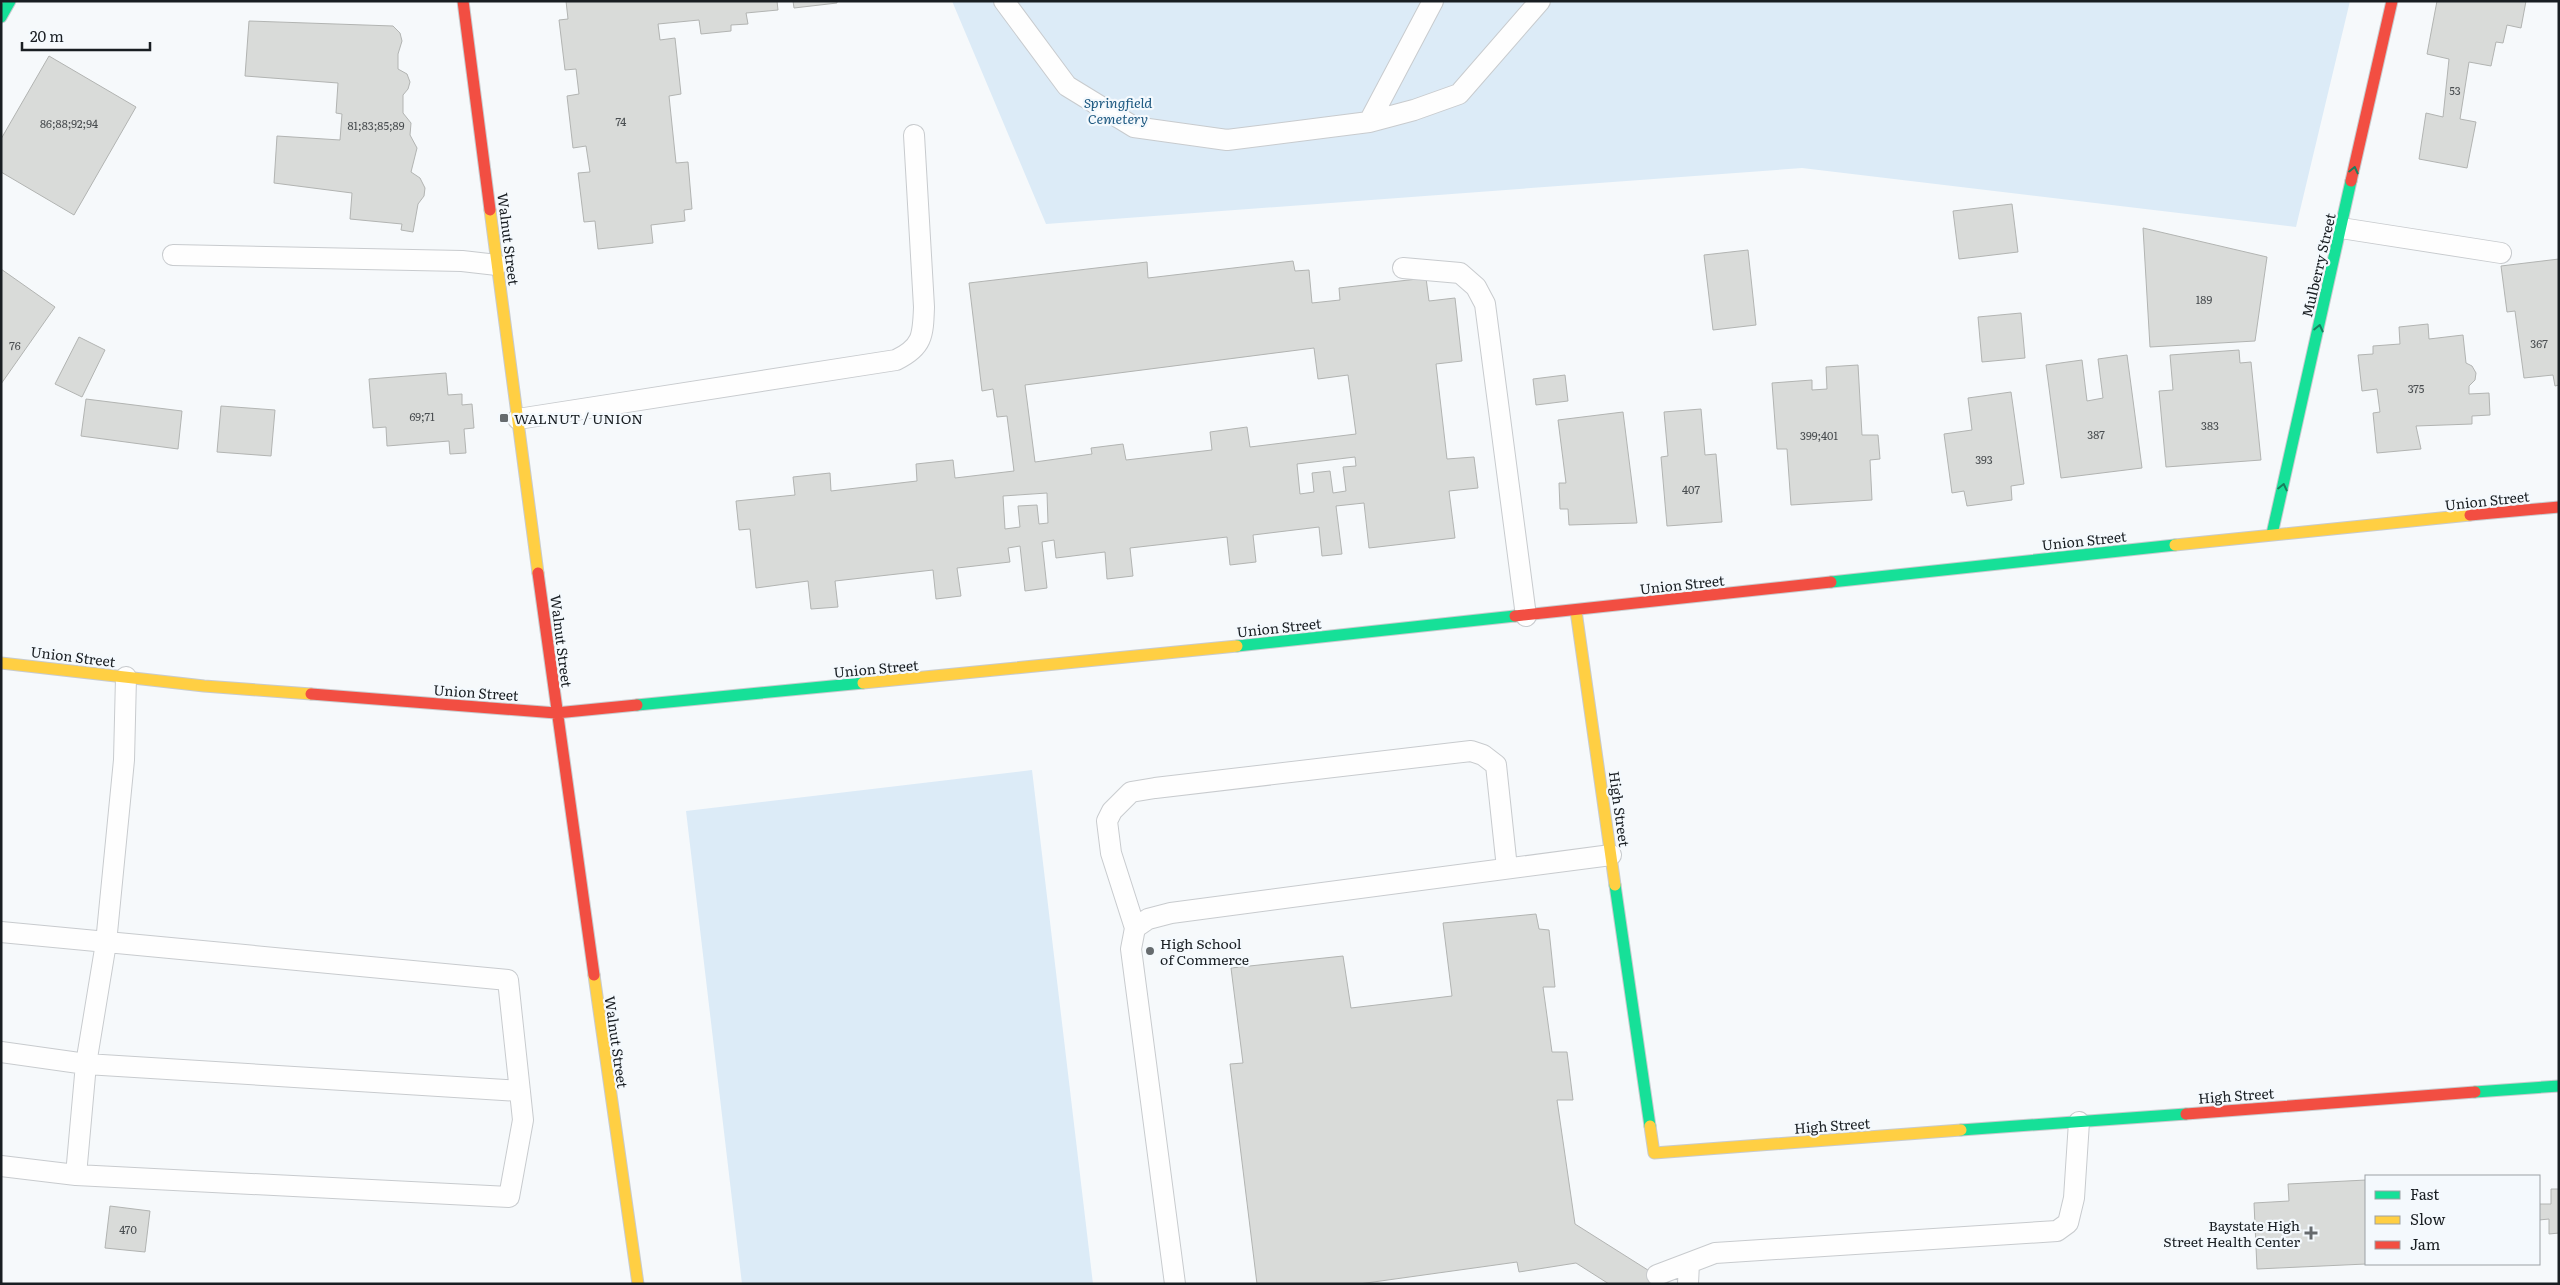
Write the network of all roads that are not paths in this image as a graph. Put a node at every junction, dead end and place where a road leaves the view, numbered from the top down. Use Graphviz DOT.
graph roads {
  1 [pos="10,1"];
  2 [pos="463,1"];
  3 [pos="1004,1"];
  4 [pos="1433,1"];
  5 [pos="1540,1"];
  6 [pos="2392,1"];
  7 [pos="1,17"];
  8 [pos="1369,122"];
  9 [pos="914,135"];
  10 [pos="2341,228"];
  11 [pos="2501,254"];
  12 [pos="173,255"];
  13 [pos="497,264"];
  14 [pos="1403,268"];
  15 [pos="518,419"];
  16 [pos="2559,507"];
  17 [pos="2272,534"];
  18 [pos="1576,611"];
  19 [pos="1526,616"];
  20 [pos="1,662"];
  21 [pos="126,677"];
  22 [pos="556,713"];
  23 [pos="1612,855"];
  24 [pos="1507,868"];
  25 [pos="1135,928"];
  26 [pos="1,932"];
  27 [pos="106,943"];
  28 [pos="1,1052"];
  29 [pos="86,1064"];
  30 [pos="2559,1086"];
  31 [pos="520,1091"];
  32 [pos="2079,1122"];
  33 [pos="1,1166"];
  34 [pos="76,1175"];
  35 [pos="1689,1263"];
  36 [pos="1657,1275"];
  37 [pos="638,1284"];
  38 [pos="1176,1284"];
  39 [pos="1688,1284"];
  1 -- 7 [label="street"];
  2 -- 13 [label="street, Walnut Street"];
  3 -- 8 [label="lane"];
  4 -- 8 [label="lane"];
  5 -- 8 [label="lane"];
  10 -- 6 [label="street, Mulberry Street, one-way"];
  9 -- 15 [label="lane"];
  10 -- 11 [label="lane"];
  17 -- 10 [label="street, Mulberry Street, one-way"];
  12 -- 13 [label="lane"];
  13 -- 15 [label="street, Walnut Street"];
  14 -- 19 [label="lane"];
  15 -- 22 [label="street, Walnut Street"];
  16 -- 17 [label="street, Union Street"];
  17 -- 18 [label="street, Union Street"];
  18 -- 19 [label="street, Union Street"];
  18 -- 23 [label="street, High Street"];
  19 -- 22 [label="street, Union Street"];
  20 -- 21 [label="street, Union Street"];
  21 -- 22 [label="street, Union Street"];
  21 -- 27 [label="lane"];
  22 -- 37 [label="street, Walnut Street"];
  23 -- 24 [label="lane"];
  23 -- 32 [label="street, High Street"];
  24 -- 25 [label="lane"];
  24 -- 25 [label="lane"];
  25 -- 38 [label="lane"];
  26 -- 27 [label="lane"];
  27 -- 29 [label="lane"];
  27 -- 31 [label="lane"];
  28 -- 29 [label="lane"];
  29 -- 31 [label="lane"];
  29 -- 34 [label="lane"];
  30 -- 32 [label="street, High Street"];
  31 -- 34 [label="lane"];
  32 -- 35 [label="lane"];
  33 -- 34 [label="lane"];
  35 -- 36 [label="lane"];
  35 -- 39 [label="lane"];
}
